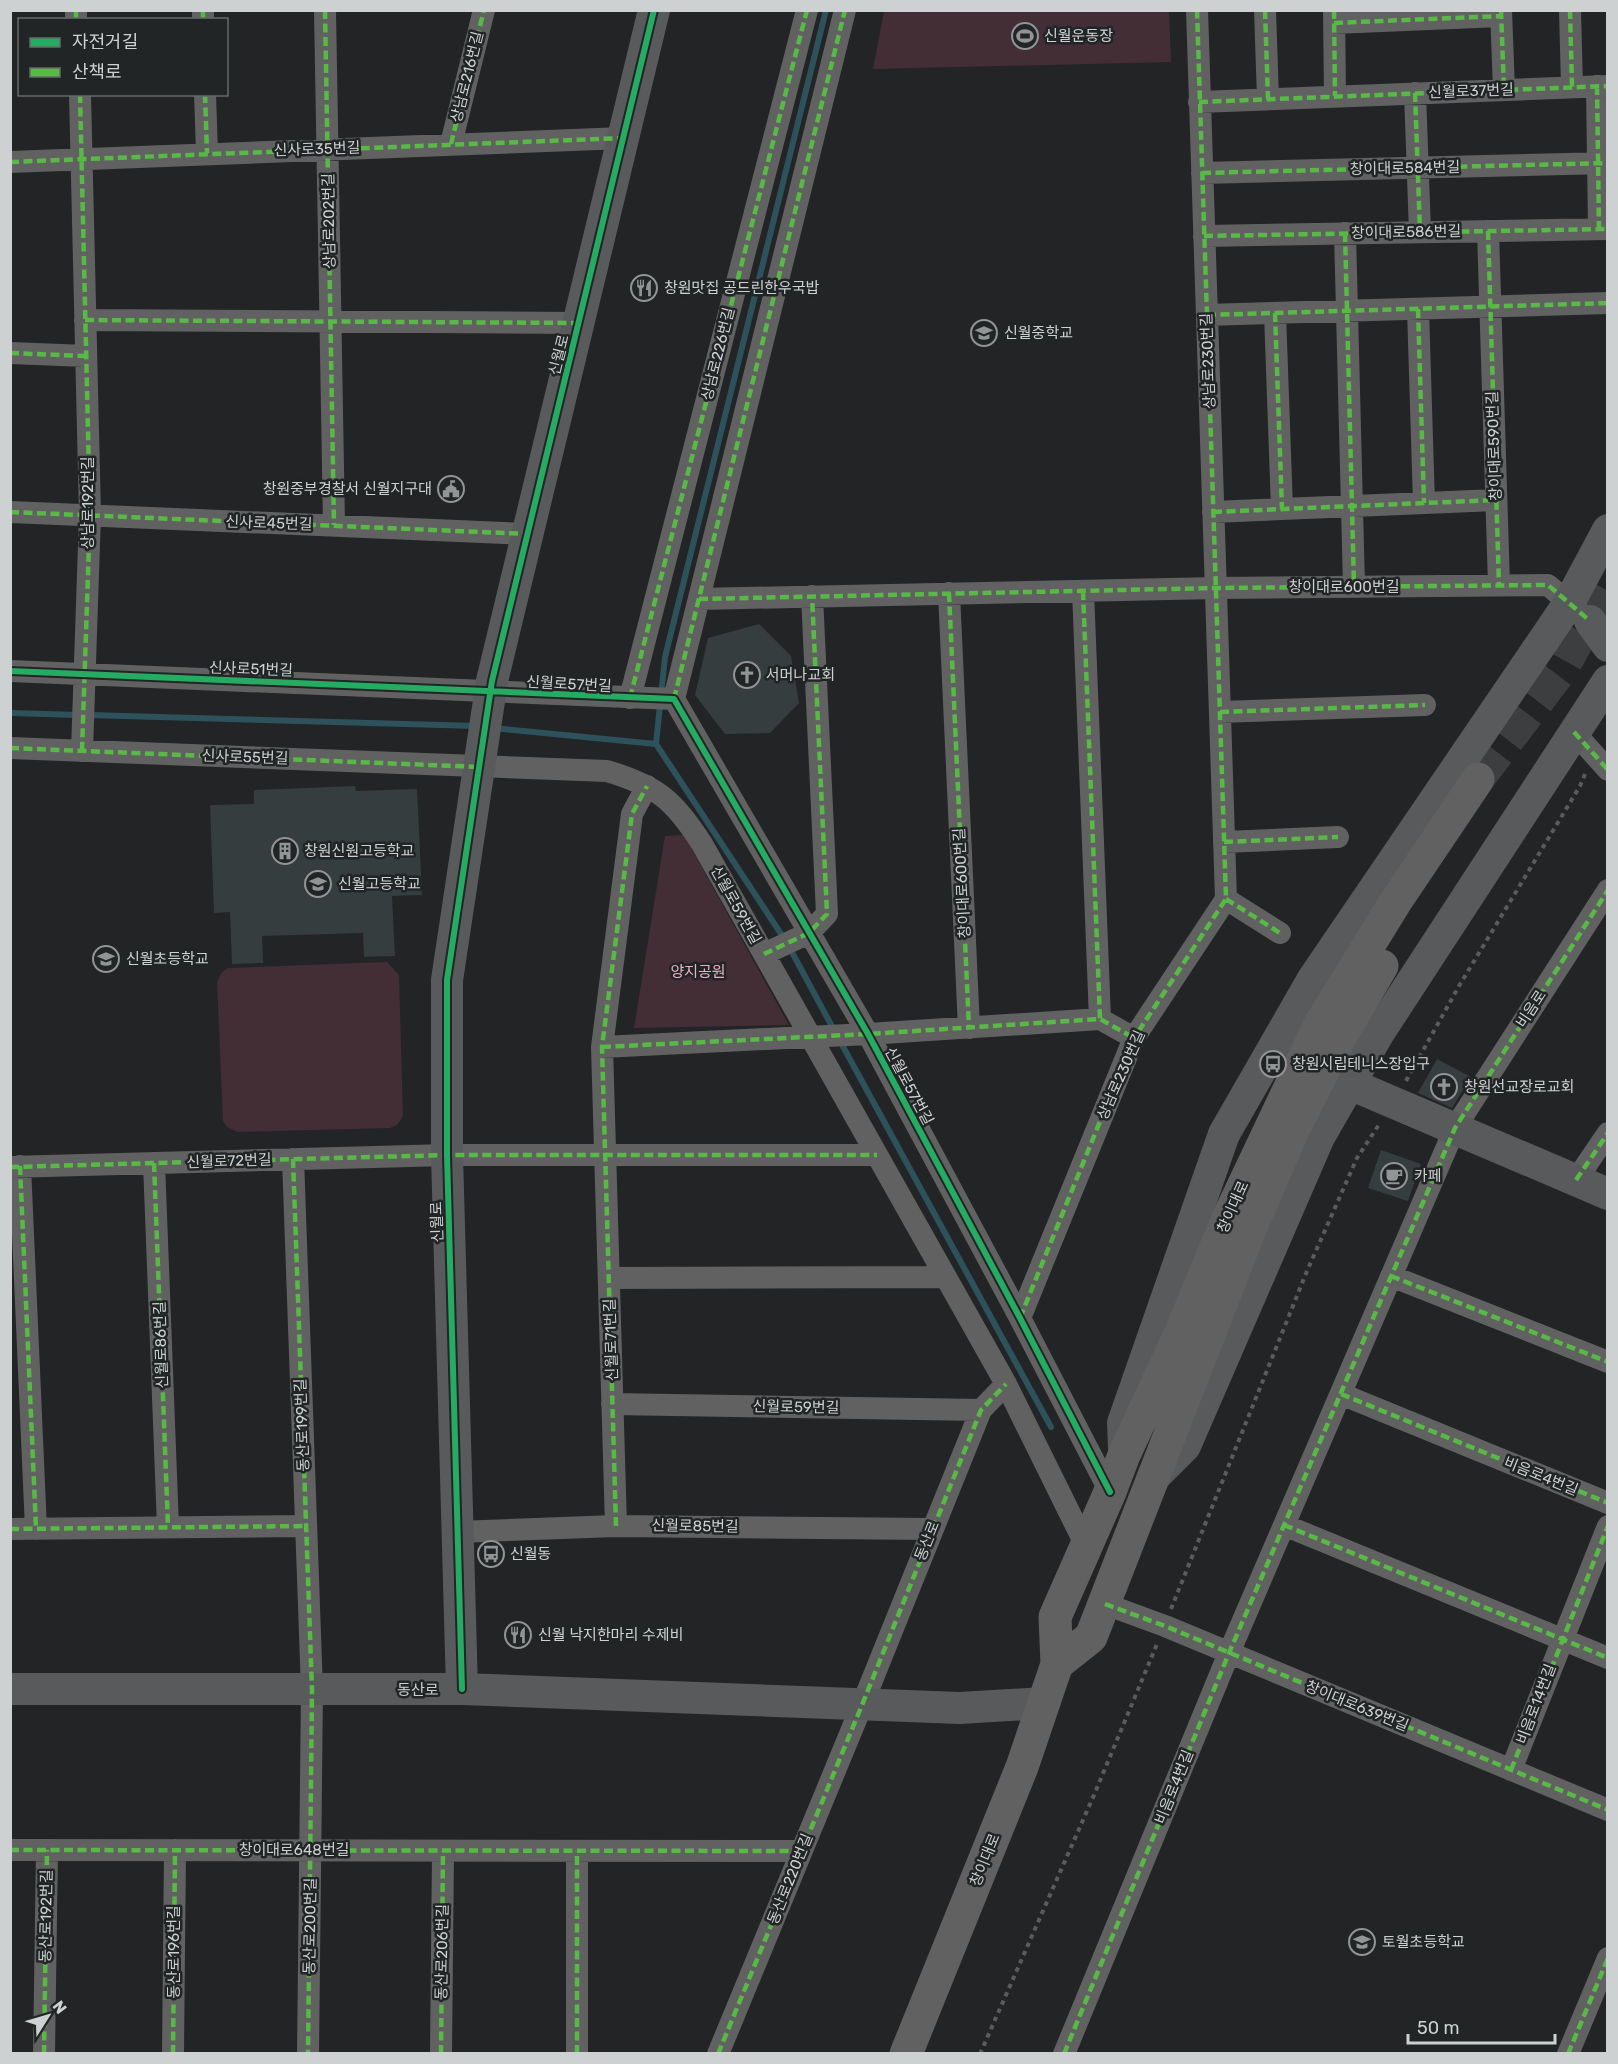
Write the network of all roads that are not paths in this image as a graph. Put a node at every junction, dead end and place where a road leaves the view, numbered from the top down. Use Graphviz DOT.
graph roads {
  1 [pos="325,10"];
  2 [pos="484,10"];
  3 [pos="654,10"];
  4 [pos="807,10"];
  5 [pos="845,10"];
  6 [pos="1197,10"];
  7 [pos="1265,10"];
  8 [pos="1570,10"];
  9 [pos="1501,13"];
  10 [pos="1334,17"];
  11 [pos="1602,86"];
  12 [pos="1572,87"];
  13 [pos="1504,90"];
  14 [pos="1414,93"];
  15 [pos="80,96"];
  16 [pos="205,96"];
  17 [pos="1335,96"];
  18 [pos="1268,99"];
  19 [pos="1200,102"];
  20 [pos="624,138"];
  21 [pos="451,144"];
  22 [pos="327,148"];
  23 [pos="207,153"];
  24 [pos="82,159"];
  25 [pos="10,162"];
  26 [pos="1603,163"];
  27 [pos="1417,167"];
  28 [pos="1202,173"];
  29 [pos="1603,229"];
  30 [pos="1488,231"];
  31 [pos="1420,232"];
  32 [pos="1345,233"];
  33 [pos="1204,236"];
  34 [pos="1608,303"];
  35 [pos="1489,307"];
  36 [pos="1418,309"];
  37 [pos="1346,311"];
  38 [pos="1275,313"];
  39 [pos="1207,315"];
  40 [pos="85,320"];
  41 [pos="331,323"];
  42 [pos="579,323"];
  43 [pos="10,353"];
  44 [pos="86,356"];
  45 [pos="1496,500"];
  46 [pos="1424,503"];
  47 [pos="1352,506"];
  48 [pos="1282,509"];
  49 [pos="10,512"];
  50 [pos="1213,512"];
  51 [pos="90,516"];
  52 [pos="334,525"];
  53 [pos="1608,530"];
  54 [pos="528,534"];
  55 [pos="1499,585"];
  56 [pos="1354,586"];
  57 [pos="1216,588"];
  58 [pos="1083,591"];
  59 [pos="949,593"];
  60 [pos="812,596"];
  61 [pos="699,599"];
  62 [pos="1589,623"];
  63 [pos="10,671"];
  64 [pos="85,680"];
  65 [pos="1608,681"];
  66 [pos="489,698"];
  67 [pos="638,699"];
  68 [pos="673,700"];
  69 [pos="1425,705"];
  70 [pos="1220,712"];
  71 [pos="82,747"];
  72 [pos="10,748"];
  73 [pos="1592,752"];
  74 [pos="480,762"];
  75 [pos="646,786"];
  76 [pos="1338,837"];
  77 [pos="1224,842"];
  78 [pos="1608,890"];
  79 [pos="1226,899"];
  80 [pos="1280,933"];
  81 [pos="804,935"];
  82 [pos="768,952"];
  83 [pos="1100,1019"];
  84 [pos="969,1028"];
  85 [pos="860,1035"];
  86 [pos="817,1037"];
  87 [pos="1134,1038"];
  88 [pos="602,1047"];
  89 [pos="1350,1083"];
  90 [pos="1455,1128"];
  91 [pos="1608,1133"];
  92 [pos="447,1155"];
  93 [pos="605,1155"];
  94 [pos="877,1155"];
  95 [pos="293,1159"];
  96 [pos="154,1163"];
  97 [pos="15,1167"];
  98 [pos="1576,1180"];
  99 [pos="1608,1194"];
  100 [pos="1391,1276"];
  101 [pos="945,1277"];
  102 [pos="609,1278"];
  103 [pos="1020,1318"];
  104 [pos="1608,1362"];
  105 [pos="1006,1384"];
  106 [pos="1341,1394"];
  107 [pos="612,1404"];
  108 [pos="981,1410"];
  109 [pos="1124,1455"];
  110 [pos="1153,1478"];
  111 [pos="1110,1492"];
  112 [pos="1608,1503"];
  113 [pos="1284,1525"];
  114 [pos="306,1526"];
  115 [pos="616,1526"];
  116 [pos="1608,1526"];
  117 [pos="168,1527"];
  118 [pos="10,1529"];
  119 [pos="36,1529"];
  120 [pos="932,1529"];
  121 [pos="458,1532"];
  122 [pos="1086,1546"];
  123 [pos="1105,1604"];
  124 [pos="1561,1639"];
  125 [pos="1229,1653"];
  126 [pos="1608,1658"];
  127 [pos="1057,1664"];
  128 [pos="10,1689"];
  129 [pos="462,1689"];
  130 [pos="312,1690"];
  131 [pos="1044,1702"];
  132 [pos="862,1705"];
  133 [pos="1511,1770"];
  134 [pos="1608,1810"];
  135 [pos="10,1850"];
  136 [pos="47,1850"];
  137 [pos="175,1850"];
  138 [pos="311,1850"];
  139 [pos="443,1851"];
  140 [pos="577,1851"];
  141 [pos="801,1851"];
  142 [pos="1608,1958"];
  143 [pos="1067,2052"];
  144 [pos="44,2054"];
  145 [pos="173,2054"];
  146 [pos="308,2054"];
  147 [pos="441,2054"];
  148 [pos="577,2054"];
  149 [pos="718,2054"];
  150 [pos="906,2054"];
  151 [pos="1568,2054"];
  1 -- 22 [label="street, 상남로202번길"];
  2 -- 21 [label="street, 상남로216번길"];
  3 -- 20 [label="street, 신월로"];
  4 -- 67 [label="street, 상남로226번길"];
  5 -- 61 [label="street"];
  6 -- 19 [label="street, 상남로230번길"];
  7 -- 18 [label="street"];
  8 -- 12 [label="street"];
  9 -- 10 [label="street"];
  9 -- 13 [label="street"];
  10 -- 17 [label="street"];
  11 -- 12 [label="street, 신월로37번길"];
  11 -- 26 [label="street"];
  12 -- 13 [label="street, 신월로37번길"];
  13 -- 14 [label="street, 신월로37번길"];
  14 -- 17 [label="street, 신월로37번길"];
  14 -- 27 [label="street"];
  15 -- 24 [label="street, 상남로192번길"];
  16 -- 23 [label="street"];
  17 -- 18 [label="street, 신월로37번길"];
  18 -- 19 [label="street, 신월로37번길"];
  19 -- 28 [label="street, 상남로230번길"];
  20 -- 21 [label="street, 신사로35번길"];
  20 -- 42 [label="street, 신월로"];
  21 -- 22 [label="street, 신사로35번길"];
  22 -- 23 [label="street, 신사로35번길"];
  22 -- 41 [label="street, 상남로202번길"];
  23 -- 24 [label="street, 신사로35번길"];
  24 -- 25 [label="street, 신사로35번길"];
  24 -- 40 [label="street, 상남로192번길"];
  26 -- 27 [label="street, 창이대로584번길"];
  26 -- 29 [label="street"];
  27 -- 28 [label="street, 창이대로584번길"];
  27 -- 31 [label="street"];
  28 -- 33 [label="street, 상남로230번길"];
  29 -- 30 [label="street, 창이대로586번길"];
  30 -- 31 [label="street, 창이대로586번길"];
  30 -- 35 [label="street, 창이대로590번길"];
  31 -- 32 [label="street, 창이대로586번길"];
  32 -- 33 [label="street, 창이대로586번길"];
  32 -- 37 [label="street"];
  33 -- 39 [label="street, 상남로230번길"];
  34 -- 35 [label="street"];
  35 -- 36 [label="street"];
  35 -- 45 [label="street, 창이대로590번길"];
  36 -- 37 [label="street"];
  36 -- 46 [label="street"];
  37 -- 38 [label="street"];
  37 -- 47 [label="street"];
  38 -- 39 [label="street"];
  38 -- 48 [label="street"];
  39 -- 50 [label="street, 상남로230번길"];
  40 -- 41 [label="street"];
  40 -- 44 [label="street, 상남로192번길"];
  41 -- 42 [label="street"];
  41 -- 52 [label="street, 상남로202번길"];
  42 -- 54 [label="street, 신월로"];
  43 -- 44 [label="street"];
  44 -- 51 [label="street, 상남로192번길"];
  45 -- 46 [label="street"];
  45 -- 55 [label="street, 창이대로590번길"];
  46 -- 47 [label="street"];
  47 -- 48 [label="street"];
  47 -- 56 [label="street"];
  48 -- 50 [label="street"];
  49 -- 51 [label="street, 신사로45번길"];
  50 -- 57 [label="street, 상남로230번길"];
  51 -- 52 [label="street, 신사로45번길"];
  51 -- 64 [label="street, 상남로192번길"];
  52 -- 54 [label="street, 신사로45번길"];
  53 -- 62 [label="street"];
  54 -- 66 [label="street, 신월로"];
  55 -- 56 [label="street, 창이대로600번길"];
  55 -- 62 [label="street, 창이대로600번길"];
  56 -- 57 [label="street, 창이대로600번길"];
  57 -- 58 [label="street, 창이대로600번길"];
  57 -- 70 [label="street, 상남로230번길"];
  58 -- 59 [label="street, 창이대로600번길"];
  58 -- 83 [label="street"];
  59 -- 60 [label="street, 창이대로600번길"];
  59 -- 84 [label="street, 창이대로600번길"];
  60 -- 61 [label="street, 창이대로600번길"];
  60 -- 81 [label="street"];
  61 -- 68 [label="street"];
  62 -- 109 [label="street"];
  63 -- 64 [label="street, 신사로51번길"];
  64 -- 66 [label="street, 신사로51번길"];
  64 -- 71 [label="street, 상남로192번길"];
  65 -- 73 [label="street"];
  66 -- 67 [label="street, 신월로57번길"];
  66 -- 74 [label="street, 신월로"];
  67 -- 68 [label="street, 신월로57번길"];
  68 -- 81 [label="street, 신월로57번길"];
  69 -- 70 [label="street"];
  70 -- 77 [label="street, 상남로230번길"];
  71 -- 72 [label="street, 신사로55번길"];
  71 -- 74 [label="street, 신사로55번길"];
  73 -- 89 [label="street"];
  74 -- 75 [label="street, 신월로59번길"];
  74 -- 92 [label="street, 신월로"];
  75 -- 82 [label="street, 신월로59번길"];
  75 -- 88 [label="street"];
  76 -- 77 [label="street"];
  77 -- 79 [label="street, 상남로230번길"];
  78 -- 90 [label="street, 비음로"];
  79 -- 80 [label="street"];
  79 -- 87 [label="street, 상남로230번길"];
  81 -- 82 [label="street"];
  81 -- 85 [label="street, 신월로57번길"];
  82 -- 86 [label="street, 신월로59번길"];
  83 -- 84 [label="street, 신월로57번길"];
  83 -- 87 [label="street"];
  84 -- 85 [label="street, 신월로57번길"];
  85 -- 86 [label="street"];
  85 -- 103 [label="street, 신월로57번길"];
  86 -- 88 [label="street"];
  86 -- 94 [label="street, 신월로59번길"];
  87 -- 103 [label="street, 상남로230번길"];
  88 -- 93 [label="street"];
  89 -- 90 [label="street"];
  89 -- 110 [label="street"];
  90 -- 98 [label="street"];
  90 -- 100 [label="street, 비음로4번길"];
  91 -- 98 [label="street"];
  92 -- 93 [label="street"];
  92 -- 95 [label="street, 신월로72번길"];
  92 -- 121 [label="street, 신월로"];
  93 -- 94 [label="street"];
  93 -- 102 [label="street, 신월로71번길"];
  94 -- 101 [label="street, 신월로59번길"];
  95 -- 96 [label="street, 신월로72번길"];
  95 -- 114 [label="street, 동산로199번길"];
  96 -- 97 [label="street, 신월로72번길"];
  96 -- 117 [label="street, 신월로86번길"];
  97 -- 119 [label="street"];
  98 -- 99 [label="street"];
  100 -- 104 [label="street"];
  100 -- 106 [label="street, 비음로4번길"];
  101 -- 102 [label="street"];
  101 -- 105 [label="street, 신월로59번길"];
  102 -- 107 [label="street, 신월로71번길"];
  103 -- 111 [label="street, 신월로57번길"];
  105 -- 108 [label="street, 동산로"];
  105 -- 122 [label="street, 신월로59번길"];
  106 -- 112 [label="street, 비음로4번길"];
  106 -- 113 [label="street, 비음로4번길"];
  107 -- 108 [label="street, 신월로59번길"];
  107 -- 115 [label="street, 신월로71번길"];
  108 -- 120 [label="street, 동산로"];
  109 -- 110 [label="main road, 창이대로"];
  109 -- 111 [label="main road, 창이대로"];
  110 -- 123 [label="main road, 창이대로"];
  111 -- 122 [label="main road, 창이대로"];
  113 -- 124 [label="street"];
  113 -- 125 [label="street, 비음로4번길"];
  114 -- 117 [label="street"];
  114 -- 130 [label="street, 동산로199번길"];
  115 -- 120 [label="street, 신월로85번길"];
  115 -- 121 [label="street, 신월로85번길"];
  116 -- 124 [label="street, 비음로14번길"];
  117 -- 119 [label="street"];
  118 -- 119 [label="street"];
  120 -- 132 [label="street, 동산로"];
  121 -- 129 [label="street, 신월로"];
  122 -- 127 [label="main road, 창이대로"];
  123 -- 125 [label="street, 창이대로639번길"];
  123 -- 127 [label="main road, 창이대로"];
  124 -- 126 [label="street"];
  124 -- 133 [label="street, 비음로14번길"];
  125 -- 133 [label="street, 창이대로639번길"];
  125 -- 143 [label="street, 비음로4번길"];
  127 -- 131 [label="main road, 창이대로"];
  128 -- 130 [label="street, 동산로"];
  129 -- 130 [label="street, 동산로"];
  129 -- 132 [label="street, 동산로"];
  130 -- 138 [label="street, 동산로200번길"];
  131 -- 132 [label="street, 동산로"];
  131 -- 150 [label="main road, 창이대로"];
  132 -- 141 [label="street, 동산로220번길"];
  133 -- 134 [label="street, 창이대로639번길"];
  135 -- 136 [label="street, 창이대로648번길"];
  136 -- 137 [label="street, 창이대로648번길"];
  136 -- 144 [label="street, 동산로192번길"];
  137 -- 138 [label="street, 창이대로648번길"];
  137 -- 145 [label="street, 동산로196번길"];
  138 -- 139 [label="street, 창이대로648번길"];
  138 -- 146 [label="street, 동산로200번길"];
  139 -- 140 [label="street, 창이대로648번길"];
  139 -- 147 [label="street, 동산로206번길"];
  140 -- 141 [label="street, 창이대로648번길"];
  140 -- 148 [label="street"];
  141 -- 149 [label="street, 동산로220번길"];
  142 -- 151 [label="street"];
}
